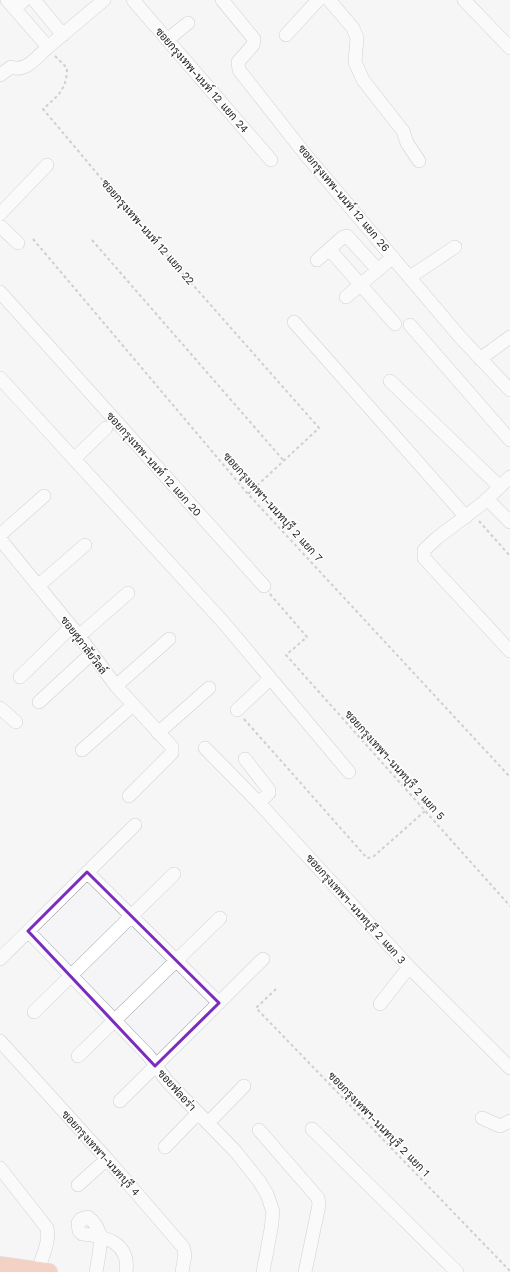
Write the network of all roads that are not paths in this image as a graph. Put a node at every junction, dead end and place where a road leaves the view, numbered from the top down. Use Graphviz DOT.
graph roads {
  1 [pos="34,0"];
  2 [pos="104,0"];
  3 [pos="133,0"];
  4 [pos="222,0"];
  5 [pos="318,0"];
  6 [pos="329,0"];
  7 [pos="464,0"];
  8 [pos="15,3"];
  9 [pos="188,23"];
  10 [pos="63,35"];
  11 [pos="286,35"];
  12 [pos="167,40"];
  13 [pos="48,47"];
  14 [pos="510,48"];
  15 [pos="1,70"];
  16 [pos="271,160"];
  17 [pos="419,161"];
  18 [pos="47,165"];
  19 [pos="0,214"];
  20 [pos="0,226"];
  21 [pos="18,243"];
  22 [pos="455,247"];
  23 [pos="330,250"];
  24 [pos="393,257"];
  25 [pos="317,260"];
  26 [pos="378,270"];
  27 [pos="410,278"];
  28 [pos="361,285"];
  29 [pos="0,292"];
  30 [pos="346,297"];
  31 [pos="294,322"];
  32 [pos="395,324"];
  33 [pos="410,325"];
  34 [pos="510,337"];
  35 [pos="480,359"];
  36 [pos="390,382"];
  37 [pos="2,383"];
  38 [pos="510,390"];
  39 [pos="106,428"];
  40 [pos="510,440"];
  41 [pos="74,459"];
  42 [pos="510,477"];
  43 [pos="500,487"];
  44 [pos="44,496"];
  45 [pos="487,499"];
  46 [pos="469,515"];
  47 [pos="510,522"];
  48 [pos="0,535"];
  49 [pos="0,539"];
  50 [pos="85,545"];
  51 [pos="38,586"];
  52 [pos="264,586"];
  53 [pos="128,593"];
  54 [pos="75,631"];
  55 [pos="169,639"];
  56 [pos="510,652"];
  57 [pos="91,654"];
  58 [pos="20,676"];
  59 [pos="270,679"];
  60 [pos="116,686"];
  61 [pos="210,688"];
  62 [pos="39,702"];
  63 [pos="133,705"];
  64 [pos="0,708"];
  65 [pos="237,710"];
  66 [pos="16,722"];
  67 [pos="158,733"];
  68 [pos="205,748"];
  69 [pos="82,750"];
  70 [pos="245,759"];
  71 [pos="349,772"];
  72 [pos="128,796"];
  73 [pos="259,803"];
  74 [pos="135,825"];
  75 [pos="87,872"];
  76 [pos="174,874"];
  77 [pos="132,916"];
  78 [pos="220,918"];
  79 [pos="28,931"];
  80 [pos="0,959"];
  81 [pos="263,959"];
  82 [pos="176,960"];
  83 [pos="409,967"];
  84 [pos="71,976"];
  85 [pos="219,1003"];
  86 [pos="380,1004"];
  87 [pos="34,1012"];
  88 [pos="114,1021"];
  89 [pos="0,1042"];
  90 [pos="78,1056"];
  91 [pos="155,1066"];
  92 [pos="510,1068"];
  93 [pos="244,1086"];
  94 [pos="120,1101"];
  95 [pos="198,1113"];
  96 [pos="482,1118"];
  97 [pos="510,1121"];
  98 [pos="208,1123"];
  99 [pos="312,1129"];
  100 [pos="259,1130"];
  101 [pos="165,1147"];
  102 [pos="107,1159"];
  103 [pos="0,1168"];
  104 [pos="78,1185"];
  105 [pos="0,1265"];
  106 [pos="43,1271"];
  107 [pos="96,1272"];
  108 [pos="126,1272"];
  109 [pos="182,1272"];
  110 [pos="263,1272"];
  111 [pos="305,1272"];
  112 [pos="457,1272"];
  1 -- 10 [label="street"];
  2 -- 10 [label="street"];
  3 -- 12 [label="street, ซอยกรุงเทพ-นนท์ 12 แยก 24"];
  4 -- 24 [label="street, ซอยกรุงเทพ-นนท์ 12 แยก 26"];
  5 -- 11 [label="street"];
  6 -- 17 [label="street"];
  7 -- 14 [label="street"];
  8 -- 13 [label="street"];
  9 -- 12 [label="street"];
  10 -- 13 [label="street"];
  12 -- 16 [label="street, ซอยกรุงเทพ-นนท์ 12 แยก 24"];
  13 -- 15 [label="street"];
  18 -- 19 [label="street"];
  20 -- 21 [label="street"];
  22 -- 27 [label="street"];
  23 -- 25 [label="street"];
  23 -- 26 [label="street"];
  23 -- 28 [label="street"];
  24 -- 26 [label="street"];
  24 -- 27 [label="street, ซอยกรุงเทพ-นนท์ 12 แยก 26"];
  26 -- 28 [label="street"];
  27 -- 35 [label="street, ซอยกรุงเทพ-นนท์ 12 แยก 26"];
  28 -- 30 [label="street"];
  28 -- 32 [label="street"];
  29 -- 52 [label="street, ซอยกรุงเทพ-นนท์ 12 แยก 20"];
  31 -- 46 [label="street"];
  33 -- 40 [label="street"];
  34 -- 35 [label="street"];
  35 -- 38 [label="street, ซอยกรุงเทพ-นนท์ 12 แยก 26"];
  36 -- 43 [label="street"];
  37 -- 41 [label="street"];
  39 -- 41 [label="street"];
  41 -- 59 [label="street"];
  42 -- 43 [label="street"];
  43 -- 45 [label="street"];
  44 -- 48 [label="street"];
  45 -- 46 [label="street"];
  45 -- 47 [label="street"];
  46 -- 56 [label="street"];
  49 -- 51 [label="street, ซอยศุภาลัยวิลล์"];
  50 -- 51 [label="street"];
  51 -- 54 [label="street, ซอยศุภาลัยวิลล์"];
  53 -- 54 [label="street"];
  54 -- 57 [label="street, ซอยศุภาลัยวิลล์"];
  54 -- 58 [label="street"];
  55 -- 60 [label="street"];
  57 -- 60 [label="street, ซอยศุภาลัยวิลล์"];
  57 -- 62 [label="street"];
  59 -- 65 [label="street"];
  59 -- 71 [label="street"];
  60 -- 63 [label="street, ซอยศุภาลัยวิลล์"];
  61 -- 67 [label="street"];
  63 -- 67 [label="street, ซอยศุภาลัยวิลล์"];
  63 -- 69 [label="street"];
  64 -- 66 [label="street"];
  67 -- 72 [label="street, ซอยศุภาลัยวิลล์"];
  68 -- 73 [label="street, ซอยกรุงเทพฯ-นนทบุรี 2 แยก 3"];
  70 -- 73 [label="street"];
  73 -- 83 [label="street, ซอยกรุงเทพฯ-นนทบุรี 2 แยก 3"];
  74 -- 75 [label="street"];
  75 -- 77 [label="street"];
  75 -- 79 [label="street"];
  76 -- 77 [label="street"];
  77 -- 82 [label="street"];
  77 -- 84 [label="street"];
  78 -- 82 [label="street"];
  79 -- 80 [label="street"];
  79 -- 84 [label="street, ซอยฟลอร่า"];
  81 -- 85 [label="street"];
  82 -- 85 [label="street"];
  82 -- 88 [label="street"];
  83 -- 86 [label="street"];
  83 -- 92 [label="street, ซอยกรุงเทพฯ-นนทบุรี 2 แยก 3"];
  84 -- 87 [label="street"];
  84 -- 88 [label="street, ซอยฟลอร่า"];
  85 -- 91 [label="street"];
  88 -- 90 [label="street"];
  88 -- 91 [label="street, ซอยฟลอร่า"];
  89 -- 102 [label="street, ซอยกรุงเทพฯ-นนทบุรี 4"];
  91 -- 94 [label="street"];
  91 -- 95 [label="street, ซอยฟลอร่า"];
  93 -- 98 [label="street"];
  95 -- 98 [label="street, ซอยฟลอร่า"];
  95 -- 101 [label="street"];
  96 -- 97 [label="street"];
  98 -- 110 [label="street, ซอยฟลอร่า"];
  99 -- 112 [label="street"];
  100 -- 111 [label="street"];
  102 -- 104 [label="street"];
  102 -- 109 [label="street, ซอยกรุงเทพฯ-นนทบุรี 4"];
  103 -- 106 [label="street"];
  105 -- 106 [label="main road"];
  107 -- 108 [label="street"];
}
